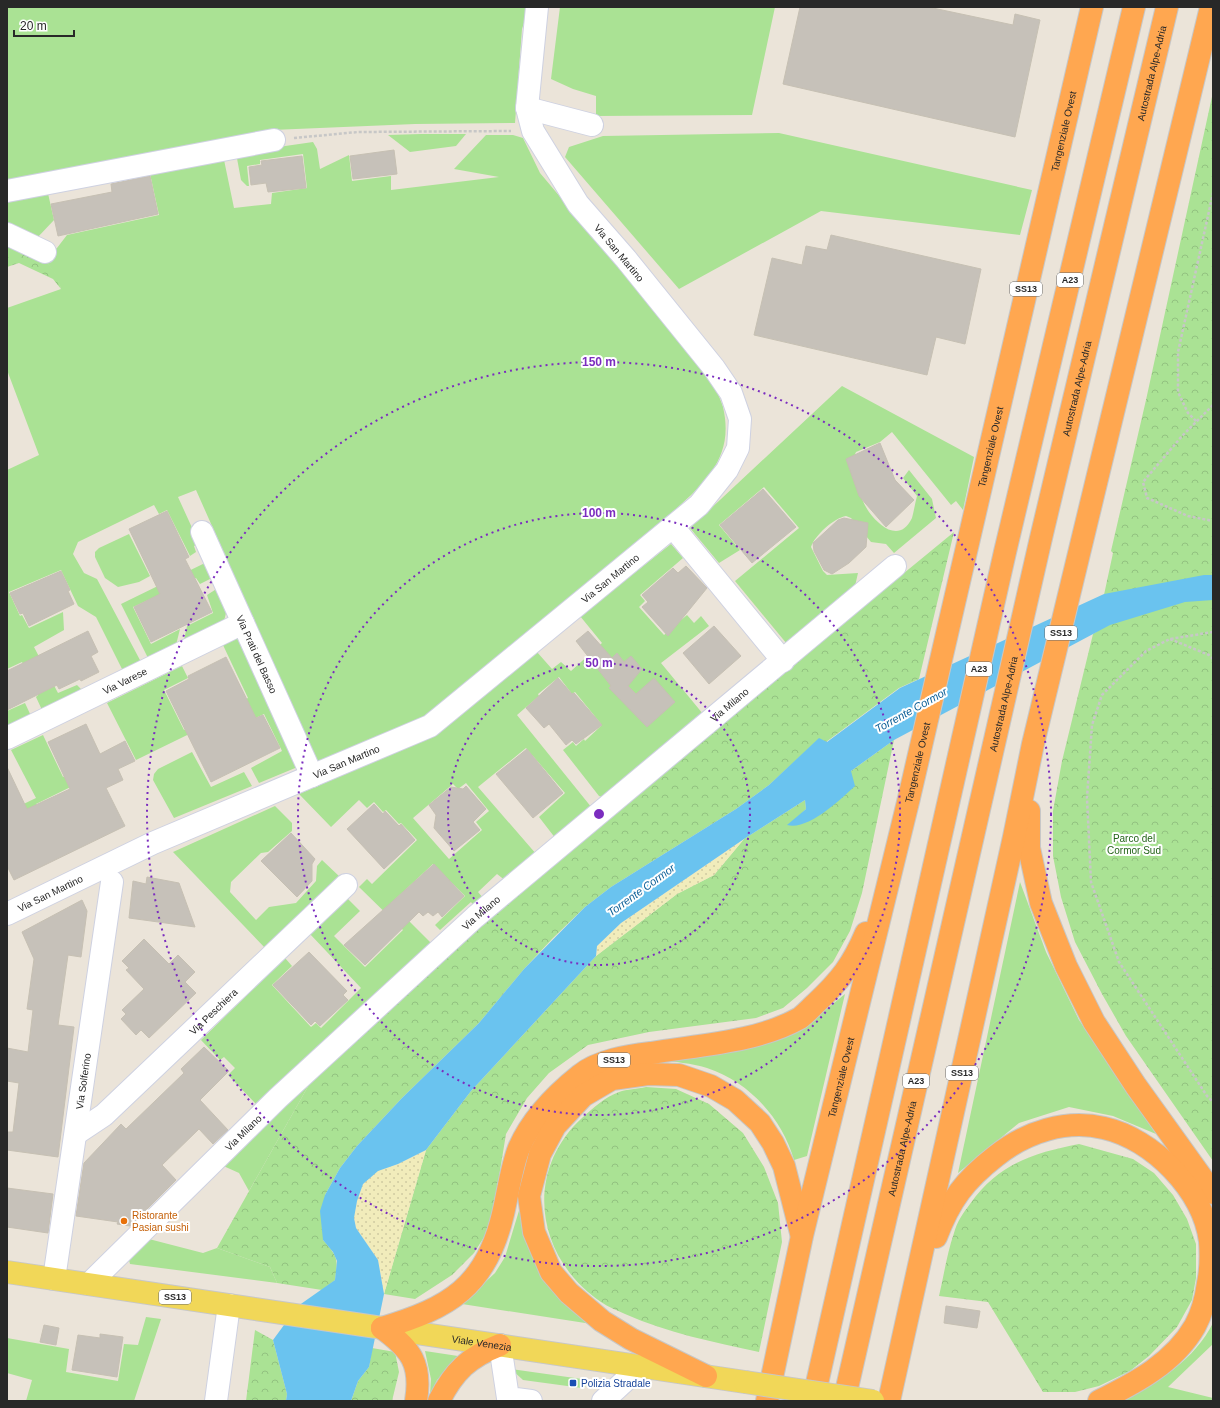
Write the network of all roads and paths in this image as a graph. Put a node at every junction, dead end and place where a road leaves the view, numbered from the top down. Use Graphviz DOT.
graph roads {
  1 [pos="537,7"];
  2 [pos="1092,7"];
  3 [pos="1134,7"];
  4 [pos="1166,7"];
  5 [pos="1211,7"];
  6 [pos="526,108"];
  7 [pos="592,125"];
  8 [pos="533,131"];
  9 [pos="274,140"];
  10 [pos="7,191"];
  11 [pos="1213,193"];
  12 [pos="7,234"];
  13 [pos="45,252"];
  14 [pos="1213,405"];
  15 [pos="1196,421"];
  16 [pos="1213,521"];
  17 [pos="673,528"];
  18 [pos="202,532"];
  19 [pos="895,566"];
  20 [pos="243,623"];
  21 [pos="1213,632"];
  22 [pos="1170,639"];
  23 [pos="1213,659"];
  24 [pos="783,661"];
  25 [pos="7,738"];
  26 [pos="1033,744"];
  27 [pos="312,776"];
  28 [pos="894,860"];
  29 [pos="112,882"];
  30 [pos="346,885"];
  31 [pos="7,914"];
  32 [pos="1213,1102"];
  33 [pos="77,1133"];
  34 [pos="1213,1193"];
  35 [pos="802,1236"];
  36 [pos="7,1272"];
  37 [pos="54,1279"];
  38 [pos="89,1284"];
  39 [pos="229,1305"];
  40 [pos="908,1315"];
  41 [pos="379,1328"];
  42 [pos="500,1345"];
  43 [pos="641,1366"];
  44 [pos="706,1376"];
  45 [pos="612,1400"];
  46 [pos="216,1401"];
  47 [pos="416,1401"];
  48 [pos="439,1401"];
  49 [pos="531,1401"];
  50 [pos="766,1401"];
  51 [pos="813,1401"];
  52 [pos="844,1401"];
  53 [pos="873,1401"];
  54 [pos="889,1401"];
  55 [pos="1098,1401"];
  1 -- 6 [label="street, Via San Martino"];
  2 -- 28 [label="highway, Tangenziale Ovest / SS13"];
  3 -- 51 [label="highway, A23"];
  4 -- 52 [label="highway, Autostrada Alpe-Adria / A23"];
  5 -- 26 [label="highway, SS13"];
  6 -- 7 [label="street"];
  6 -- 8 [label="street, Via San Martino"];
  8 -- 9 [label="path"];
  8 -- 17 [label="street, Via San Martino"];
  9 -- 10 [label="street"];
  11 -- 15 [label="path"];
  12 -- 13 [label="street"];
  14 -- 15 [label="path"];
  15 -- 16 [label="path"];
  17 -- 24 [label="street"];
  17 -- 27 [label="street, Via San Martino"];
  18 -- 20 [label="street, Via Prati del Basso"];
  19 -- 24 [label="street, Via Milano"];
  20 -- 25 [label="street, Via Varese"];
  20 -- 27 [label="street, Via Prati del Basso"];
  21 -- 22 [label="path"];
  22 -- 23 [label="path"];
  22 -- 32 [label="path"];
  24 -- 38 [label="street, Via Milano"];
  26 -- 34 [label="highway"];
  26 -- 40 [label="highway, SS13"];
  27 -- 31 [label="street, Via San Martino"];
  28 -- 35 [label="highway, Tangenziale Ovest / SS13"];
  28 -- 41 [label="highway, SS13"];
  29 -- 33 [label="street, Via Solferino"];
  30 -- 33 [label="street, Via Peschiera"];
  33 -- 37 [label="street, Via Solferino"];
  35 -- 44 [label="highway"];
  35 -- 50 [label="highway, Tangenziale Ovest / SS13"];
  36 -- 37 [label="main road, SS13"];
  37 -- 38 [label="main road, SS13"];
  38 -- 39 [label="main road, Viale Venezia / SS13"];
  39 -- 41 [label="main road, Viale Venezia / SS13"];
  39 -- 46 [label="street"];
  40 -- 54 [label="highway, SS13"];
  40 -- 55 [label="highway"];
  41 -- 42 [label="main road, Viale Venezia / SS13"];
  41 -- 47 [label="highway"];
  42 -- 43 [label="main road, Viale Venezia / SS13"];
  42 -- 48 [label="highway"];
  42 -- 49 [label="street"];
  43 -- 44 [label="main road, Viale Venezia / SS13"];
  43 -- 45 [label="street"];
  44 -- 53 [label="main road, Viale Venezia / SS13, bridge"];
}
